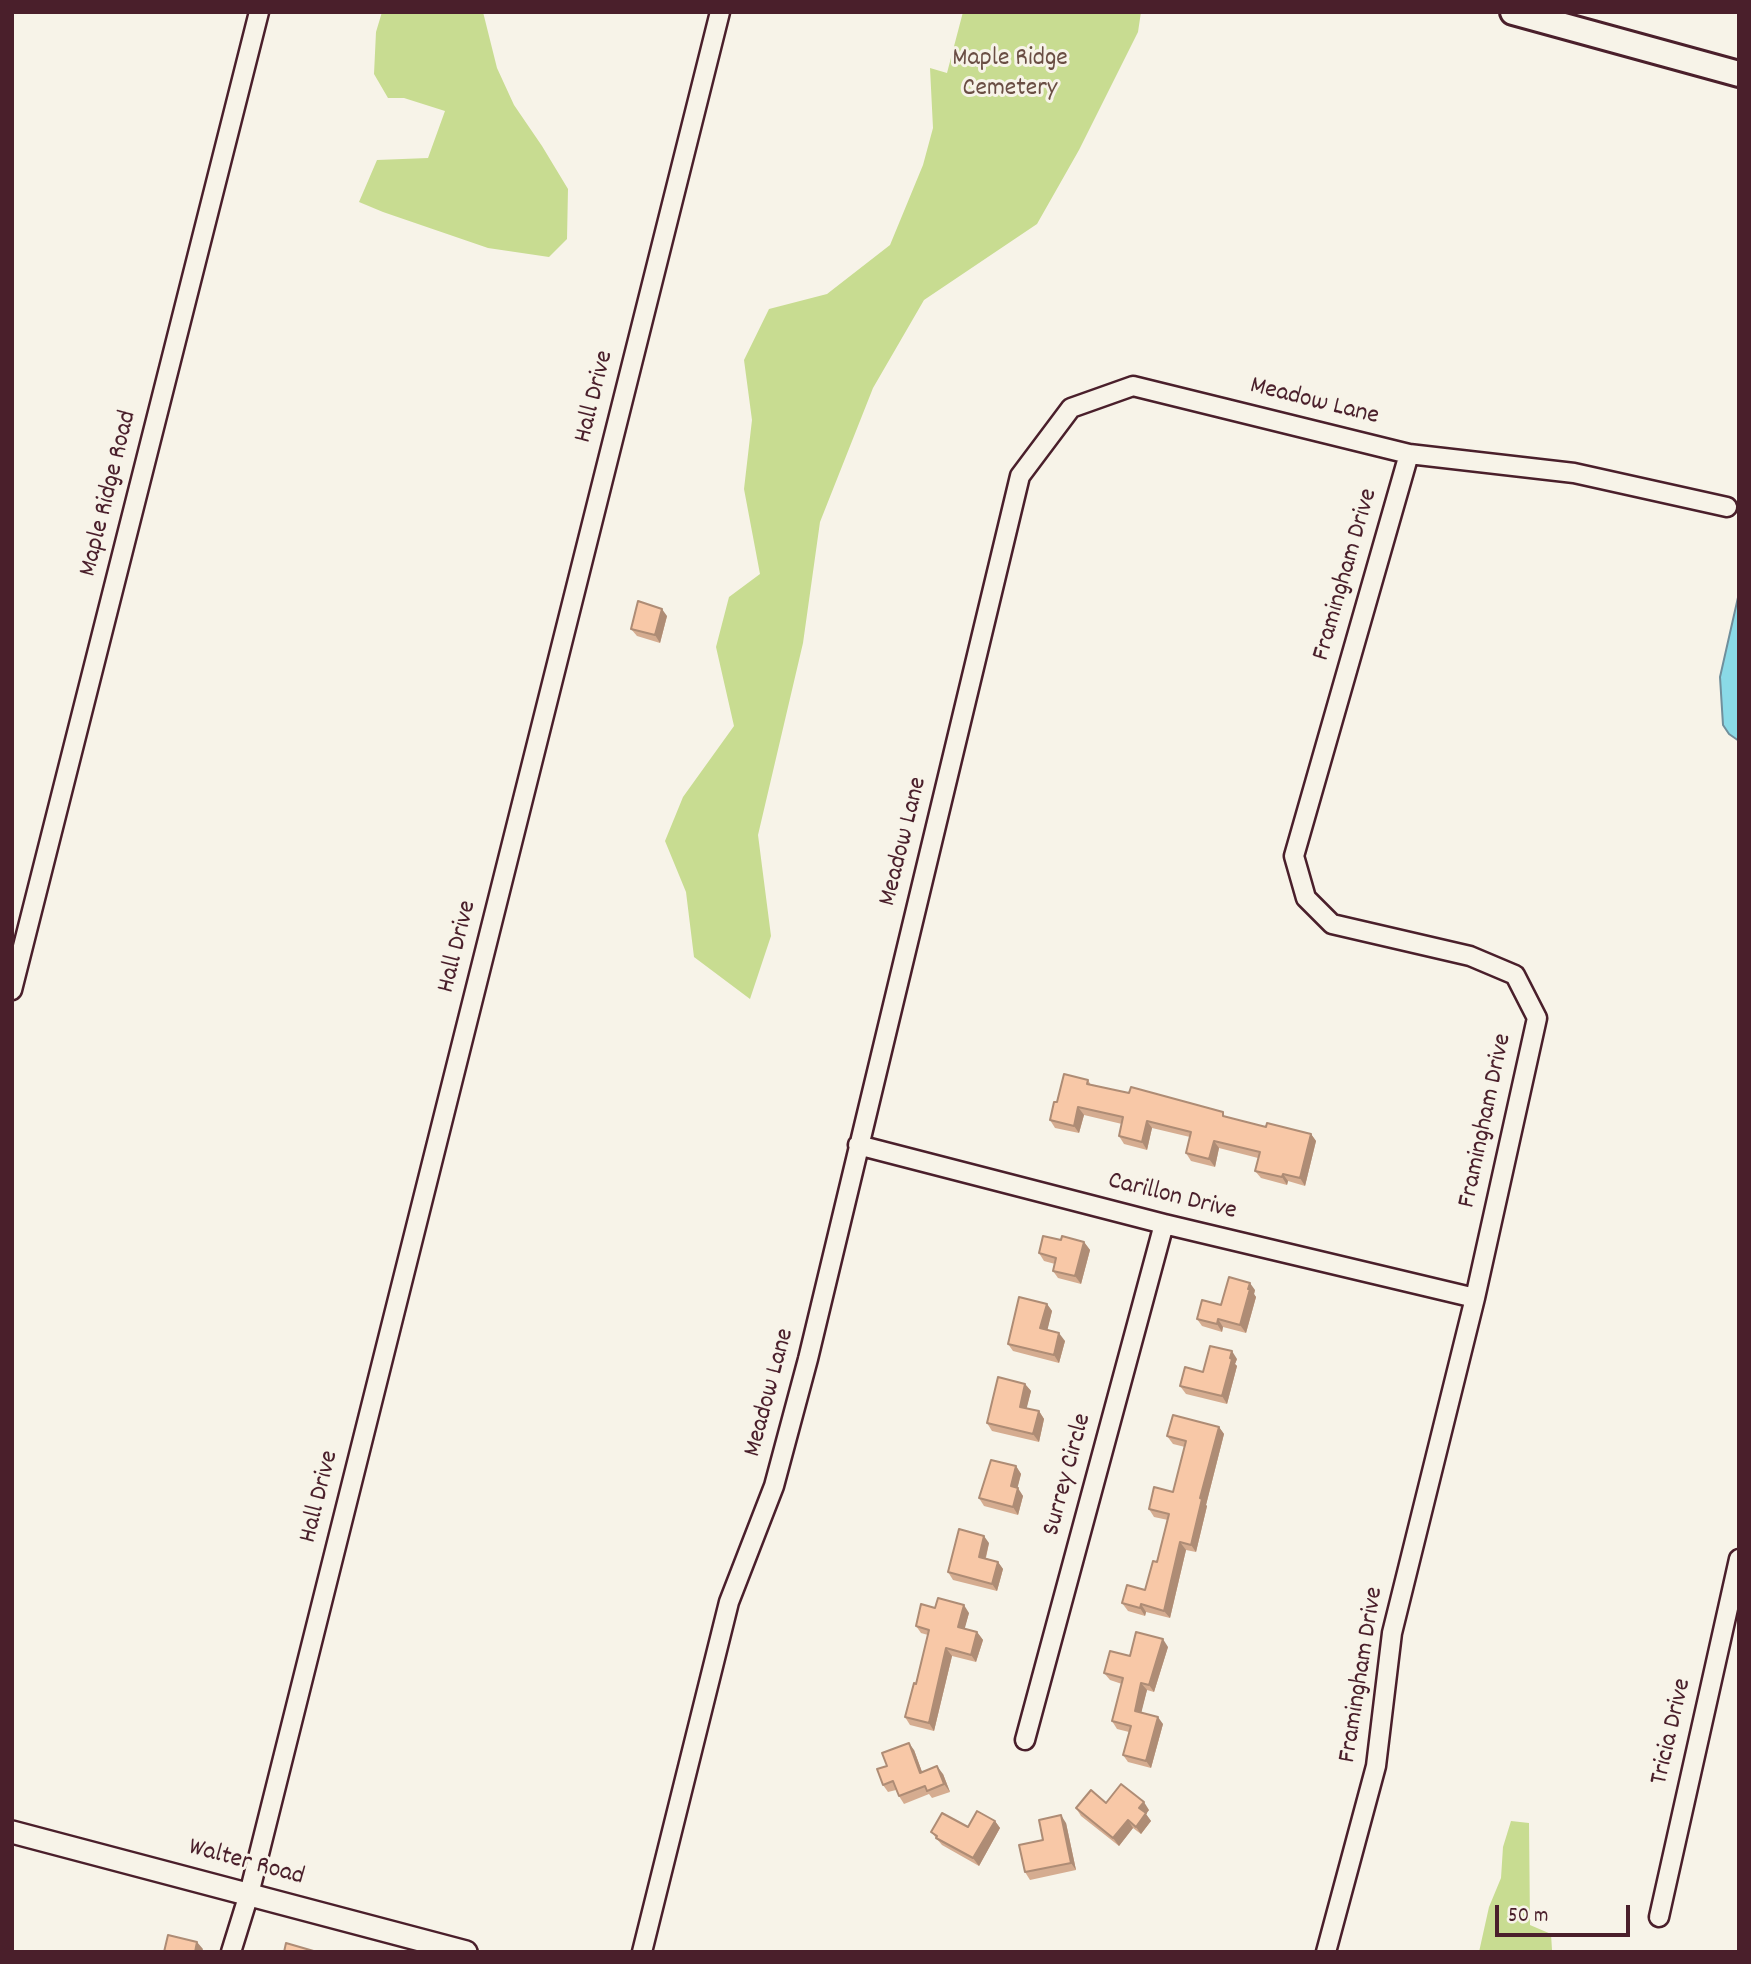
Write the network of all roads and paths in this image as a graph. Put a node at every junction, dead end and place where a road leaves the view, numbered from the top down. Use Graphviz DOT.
graph roads {
  1 [pos="258,12"];
  2 [pos="720,12"];
  3 [pos="1513,12"];
  4 [pos="1739,74"];
  5 [pos="1409,454"];
  6 [pos="1727,507"];
  7 [pos="12,989"];
  8 [pos="858,1145"];
  9 [pos="1164,1224"];
  10 [pos="1475,1298"];
  11 [pos="1739,1559"];
  12 [pos="1026,1740"];
  13 [pos="12,1832"];
  14 [pos="249,1894"];
  15 [pos="1658,1917"];
  16 [pos="231,1952"];
  17 [pos="466,1952"];
  18 [pos="642,1952"];
  19 [pos="1326,1952"];
  1 -- 7 [label="street, Maple Ridge Road"];
  2 -- 14 [label="street, Hall Drive"];
  3 -- 4 [label="main road"];
  5 -- 6 [label="street, Meadow Lane"];
  5 -- 8 [label="street, Meadow Lane"];
  5 -- 10 [label="street, Framingham Drive"];
  8 -- 9 [label="street, Carillon Drive"];
  8 -- 18 [label="street, Meadow Lane"];
  9 -- 10 [label="street, Carillon Drive"];
  9 -- 12 [label="street, Surrey Circle"];
  10 -- 19 [label="street, Framingham Drive"];
  11 -- 15 [label="street, Tricia Drive"];
  13 -- 14 [label="street, Walter Road"];
  14 -- 16 [label="street, Hall Drive"];
  14 -- 17 [label="street, Walter Road"];
}
